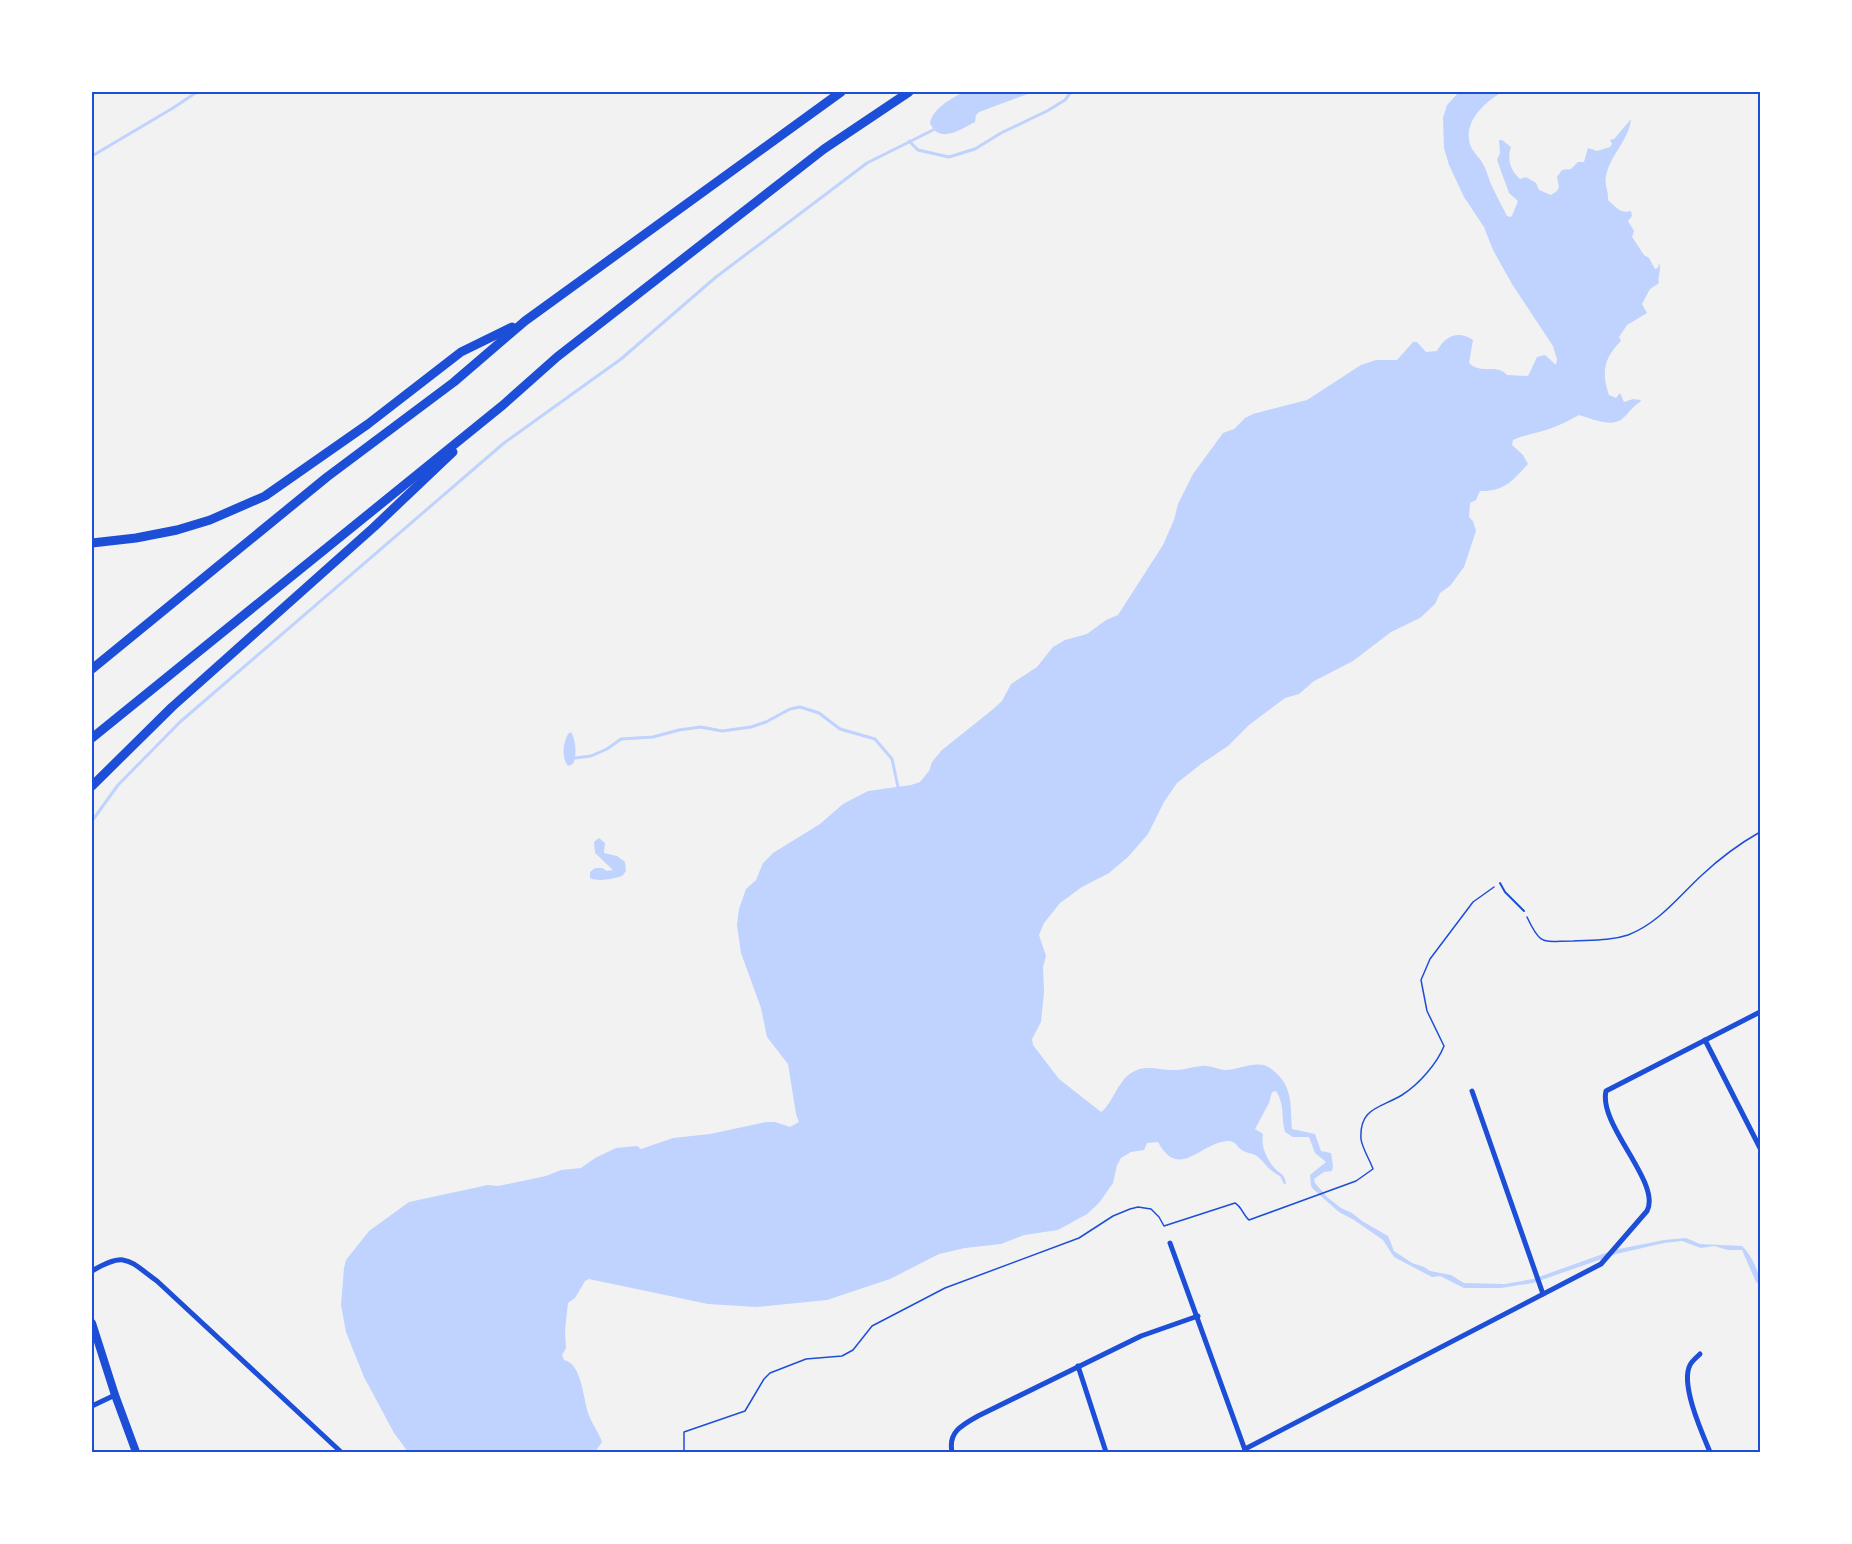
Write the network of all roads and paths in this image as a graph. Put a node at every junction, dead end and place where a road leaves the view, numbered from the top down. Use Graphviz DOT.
graph roads {
  1 [pos="841,92"];
  2 [pos="909,92"];
  3 [pos="525,321"];
  4 [pos="503,405"];
  5 [pos="92,543"];
  6 [pos="92,669"];
  7 [pos="92,738"];
  8 [pos="92,786"];
  9 [pos="1761,832"];
  10 [pos="1500,883"];
  11 [pos="1524,911"];
  12 [pos="1761,1012"];
  13 [pos="1705,1040"];
  14 [pos="1472,1091"];
  15 [pos="1761,1148"];
  16 [pos="1170,1243"];
  17 [pos="92,1271"];
  18 [pos="1543,1294"];
  19 [pos="1198,1316"];
  20 [pos="92,1323"];
  21 [pos="1700,1354"];
  22 [pos="1078,1366"];
  23 [pos="115,1395"];
  24 [pos="92,1406"];
  25 [pos="1245,1451"];
  26 [pos="136,1452"];
  27 [pos="341,1452"];
  28 [pos="684,1452"];
  29 [pos="952,1452"];
  30 [pos="1106,1452"];
  31 [pos="1710,1452"];
  1 -- 3 [label="highway"];
  2 -- 4 [label="highway"];
  3 -- 5 [label="highway"];
  3 -- 6 [label="highway"];
  4 -- 7 [label="highway"];
  4 -- 8 [label="highway"];
  9 -- 11 [label="path"];
  10 -- 11 [label="lane"];
  10 -- 28 [label="path"];
  12 -- 13 [label="street"];
  13 -- 15 [label="street"];
  13 -- 18 [label="street"];
  14 -- 18 [label="street"];
  16 -- 19 [label="street"];
  17 -- 27 [label="street"];
  18 -- 25 [label="street"];
  19 -- 22 [label="street"];
  19 -- 25 [label="street"];
  20 -- 23 [label="main road"];
  21 -- 31 [label="street"];
  22 -- 29 [label="street"];
  22 -- 30 [label="street"];
  23 -- 24 [label="street"];
  23 -- 26 [label="main road"];
}
